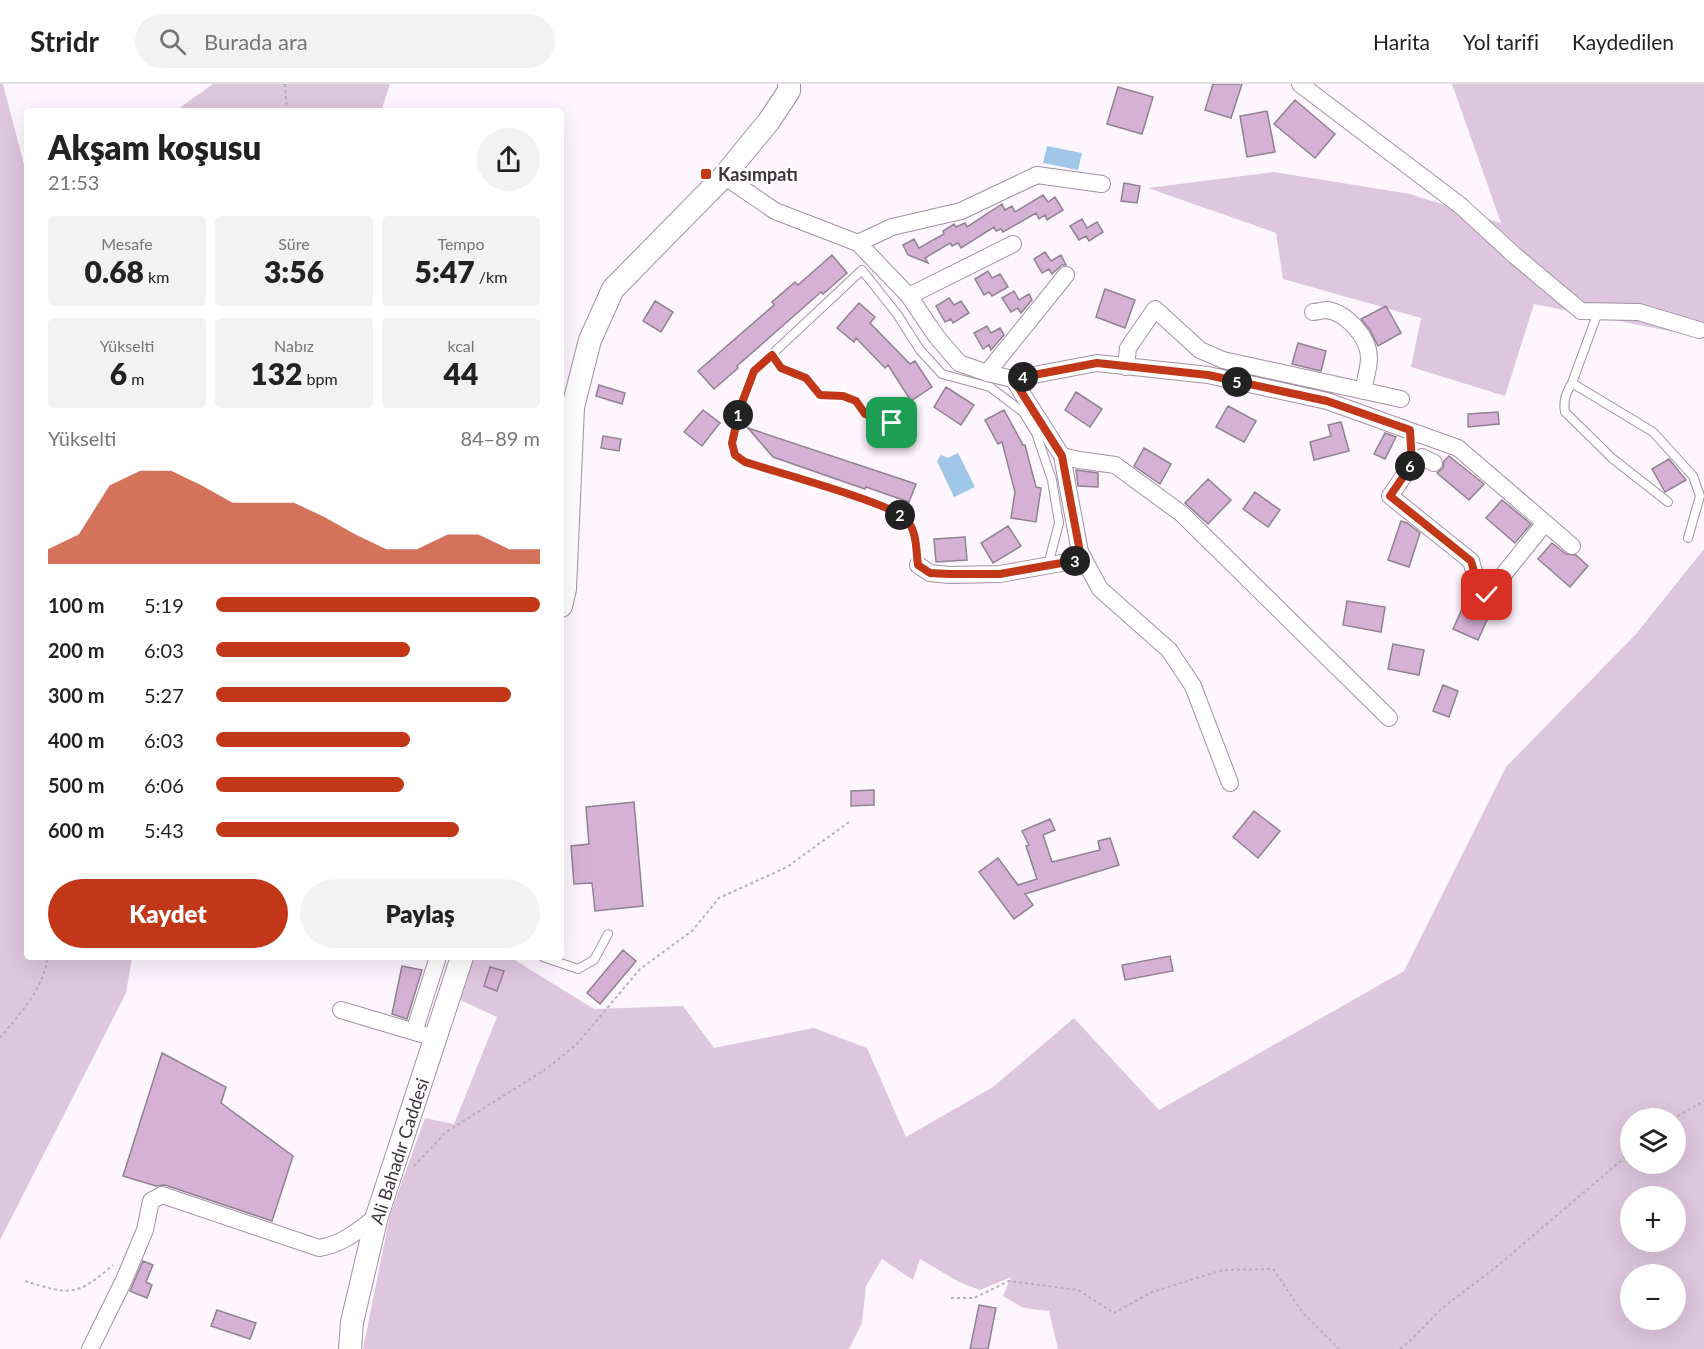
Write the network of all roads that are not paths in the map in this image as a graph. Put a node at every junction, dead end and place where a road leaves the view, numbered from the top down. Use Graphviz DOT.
graph roads {
  1 [pos="789,84"];
  2 [pos="1300,84"];
  3 [pos="724,176"];
  4 [pos="1102,184"];
  5 [pos="858,243"];
  6 [pos="1013,244"];
  7 [pos="1066,276"];
  8 [pos="909,296"];
  9 [pos="1313,312"];
  10 [pos="1598,312"];
  11 [pos="1699,330"];
  12 [pos="1126,367"];
  13 [pos="987,373"];
  14 [pos="1013,379"];
  15 [pos="1572,383"];
  16 [pos="1363,391"];
  17 [pos="1401,399"];
  18 [pos="1410,430"];
  19 [pos="1062,456"];
  20 [pos="1434,463"];
  21 [pos="1412,464"];
  22 [pos="1668,502"];
  23 [pos="1545,523"];
  24 [pos="1688,538"];
  25 [pos="564,542"];
  26 [pos="1572,546"];
  27 [pos="1084,559"];
  28 [pos="918,565"];
  29 [pos="1048,566"];
  30 [pos="564,593"];
  31 [pos="1389,718"];
  32 [pos="1230,783"];
  33 [pos="608,934"];
  34 [pos="437,960"];
  35 [pos="461,960"];
  36 [pos="552,960"];
  37 [pos="340,1010"];
  38 [pos="424,1035"];
  39 [pos="376,1216"];
  40 [pos="90,1349"];
  41 [pos="350,1349"];
  1 -- 3 [label="main road"];
  2 -- 10 [label="street"];
  3 -- 5 [label="street"];
  3 -- 25 [label="main road"];
  4 -- 5 [label="street"];
  5 -- 8 [label="street"];
  6 -- 8 [label="street"];
  7 -- 13 [label="street"];
  8 -- 13 [label="street"];
  9 -- 16 [label="street"];
  10 -- 11 [label="street"];
  10 -- 15 [label="lane"];
  12 -- 14 [label="street"];
  12 -- 16 [label="street"];
  12 -- 18 [label="street"];
  13 -- 14 [label="street"];
  14 -- 19 [label="street"];
  15 -- 22 [label="lane"];
  15 -- 24 [label="lane"];
  16 -- 17 [label="street"];
  18 -- 21 [label="street"];
  18 -- 23 [label="street"];
  19 -- 27 [label="street"];
  19 -- 31 [label="street"];
  20 -- 21 [label="street"];
  21 -- 23 [label="street"];
  23 -- 26 [label="street"];
  25 -- 30 [label="main road"];
  27 -- 29 [label="street"];
  27 -- 32 [label="street"];
  28 -- 29 [label="street"];
  28 -- 29 [label="lane"];
  33 -- 36 [label="lane"];
  34 -- 38 [label="street"];
  35 -- 38 [label="main road, Ali Bahadır Caddesi"];
  37 -- 38 [label="street"];
  38 -- 39 [label="main road, Ali Bahadır Caddesi"];
  39 -- 40 [label="street"];
  39 -- 41 [label="main road, Ali Bahadır Caddesi"];
}
